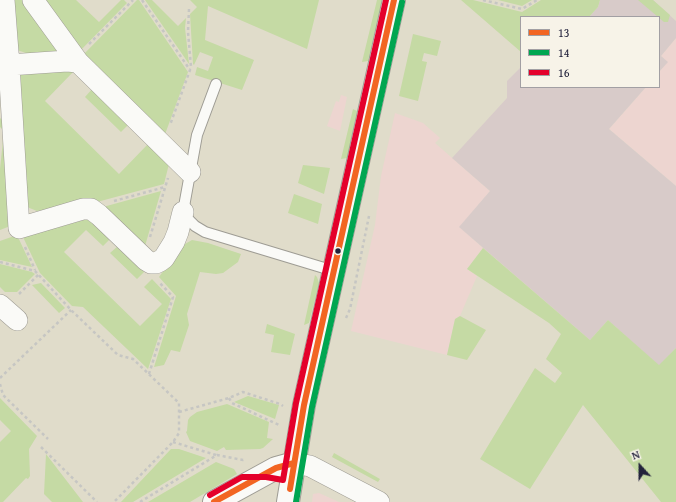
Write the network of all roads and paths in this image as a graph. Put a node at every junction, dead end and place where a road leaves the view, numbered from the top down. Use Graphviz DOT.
graph roads {
  1 [pos="4,0"];
  2 [pos="33,0"];
  3 [pos="133,0"];
  4 [pos="142,0"];
  5 [pos="394,0"];
  6 [pos="483,0"];
  7 [pos="537,0"];
  8 [pos="189,10"];
  9 [pos="77,61"];
  10 [pos="10,65"];
  11 [pos="190,70"];
  12 [pos="216,84"];
  13 [pos="169,151"];
  14 [pos="190,172"];
  15 [pos="165,187"];
  16 [pos="87,208"];
  17 [pos="183,212"];
  18 [pos="18,228"];
  19 [pos="144,257"];
  20 [pos="0,262"];
  21 [pos="35,271"];
  22 [pos="334,271"];
  23 [pos="39,274"];
  24 [pos="18,294"];
  25 [pos="173,297"];
  26 [pos="0,305"];
  27 [pos="72,310"];
  28 [pos="16,320"];
  29 [pos="149,374"];
  30 [pos="0,378"];
  31 [pos="0,384"];
  32 [pos="1,396"];
  33 [pos="229,398"];
  34 [pos="285,408"];
  35 [pos="179,412"];
  36 [pos="282,422"];
  37 [pos="281,426"];
  38 [pos="280,431"];
  39 [pos="48,439"];
  40 [pos="173,442"];
  41 [pos="41,447"];
  42 [pos="217,455"];
  43 [pos="250,458"];
  44 [pos="294,463"];
  45 [pos="244,485"];
  46 [pos="289,496"];
  47 [pos="97,502"];
  48 [pos="114,502"];
  49 [pos="140,502"];
  50 [pos="214,502"];
  51 [pos="379,502"];
  1 -- 10 [label="street"];
  2 -- 9 [label="street"];
  3 -- 9 [label="path"];
  4 -- 11 [label="path"];
  5 -- 22 [label="street"];
  6 -- 7 [label="path"];
  8 -- 11 [label="path"];
  9 -- 10 [label="street"];
  9 -- 13 [label="street"];
  10 -- 18 [label="street"];
  11 -- 13 [label="path"];
  12 -- 14 [label="lane"];
  13 -- 14 [label="street"];
  13 -- 15 [label="path"];
  14 -- 17 [label="lane"];
  15 -- 16 [label="path"];
  15 -- 19 [label="path"];
  16 -- 18 [label="street"];
  16 -- 19 [label="street"];
  17 -- 19 [label="street"];
  17 -- 22 [label="lane"];
  18 -- 21 [label="path"];
  20 -- 21 [label="path"];
  21 -- 23 [label="path"];
  22 -- 44 [label="street"];
  23 -- 24 [label="path"];
  23 -- 27 [label="path"];
  25 -- 29 [label="path"];
  26 -- 28 [label="street"];
  27 -- 29 [label="path"];
  27 -- 30 [label="path"];
  29 -- 35 [label="path"];
  31 -- 32 [label="path"];
  32 -- 39 [label="path"];
  33 -- 34 [label="path"];
  33 -- 35 [label="path"];
  33 -- 37 [label="path"];
  35 -- 40 [label="path"];
  36 -- 37 [label="path"];
  37 -- 38 [label="path"];
  40 -- 42 [label="path"];
  40 -- 48 [label="path"];
  41 -- 47 [label="path"];
  42 -- 43 [label="path"];
  42 -- 49 [label="path"];
  44 -- 45 [label="street"];
  44 -- 46 [label="street"];
  44 -- 51 [label="street"];
  45 -- 46 [label="street"];
  45 -- 50 [label="street"];
}
